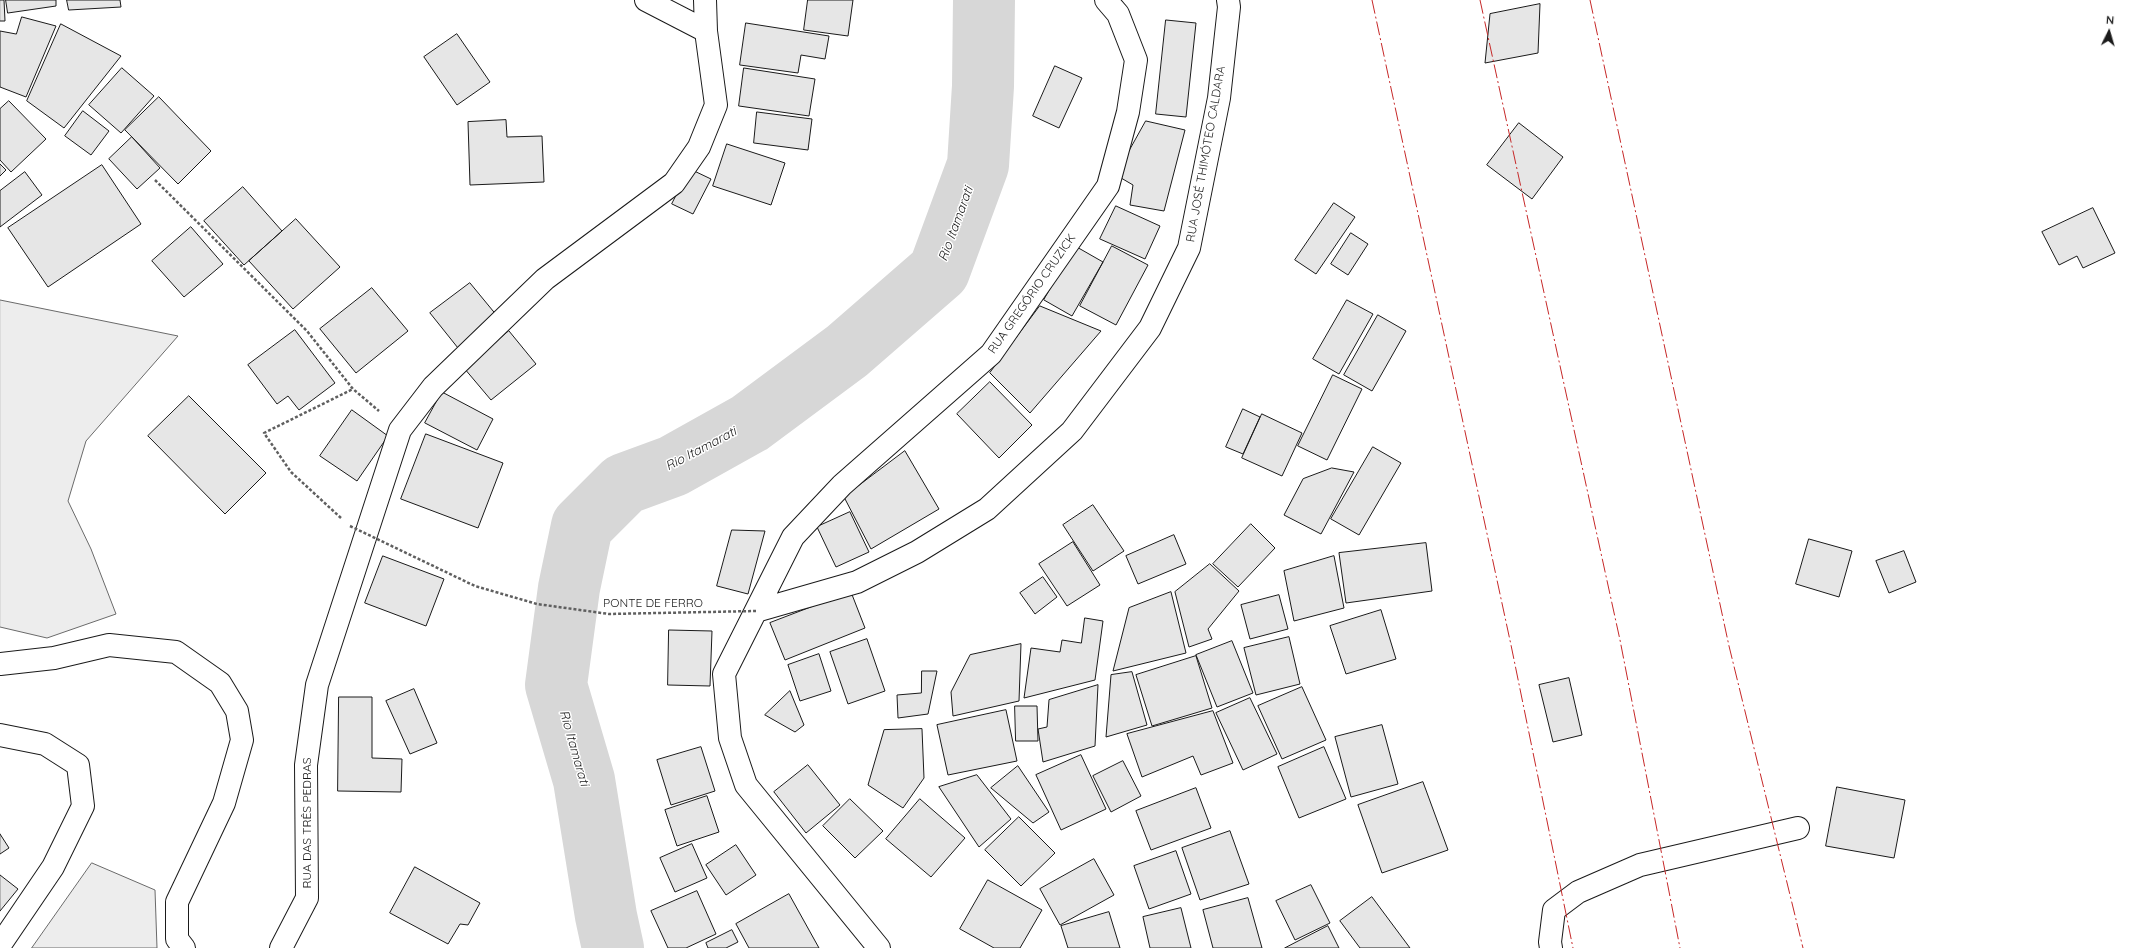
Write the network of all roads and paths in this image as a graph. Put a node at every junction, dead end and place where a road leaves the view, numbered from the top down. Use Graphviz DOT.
graph roads {
  1 [pos="646,0"];
  2 [pos="705,0"];
  3 [pos="1106,0"];
  4 [pos="1228,0"];
  5 [pos="706,32"];
  6 [pos="155,180"];
  7 [pos="353,388"];
  8 [pos="400,430"];
  9 [pos="756,611"];
  10 [pos="0,664"];
  11 [pos="0,735"];
  12 [pos="1798,828"];
  13 [pos="0,945"];
  14 [pos="184,948"];
  15 [pos="281,948"];
  16 [pos="879,948"];
  17 [pos="1552,948"];
  1 -- 5 [label="street"];
  2 -- 5 [label="street, RUA DAS TRÊS PEDRAS"];
  3 -- 9 [label="street, RUA GREGÓRIO CRUZICK"];
  4 -- 9 [label="street, RUA JOSÉ THIMÓTEO CALDARA"];
  5 -- 8 [label="street, RUA DAS TRÊS PEDRAS"];
  6 -- 7 [label="path"];
  7 -- 8 [label="path"];
  7 -- 9 [label="path, PONTE DE FERRO, bridge"];
  8 -- 15 [label="street, RUA DAS TRÊS PEDRAS"];
  9 -- 16 [label="street, RUA GREGÓRIO CRUZICK"];
  10 -- 14 [label="street"];
  11 -- 13 [label="street"];
  12 -- 17 [label="street"];
}
